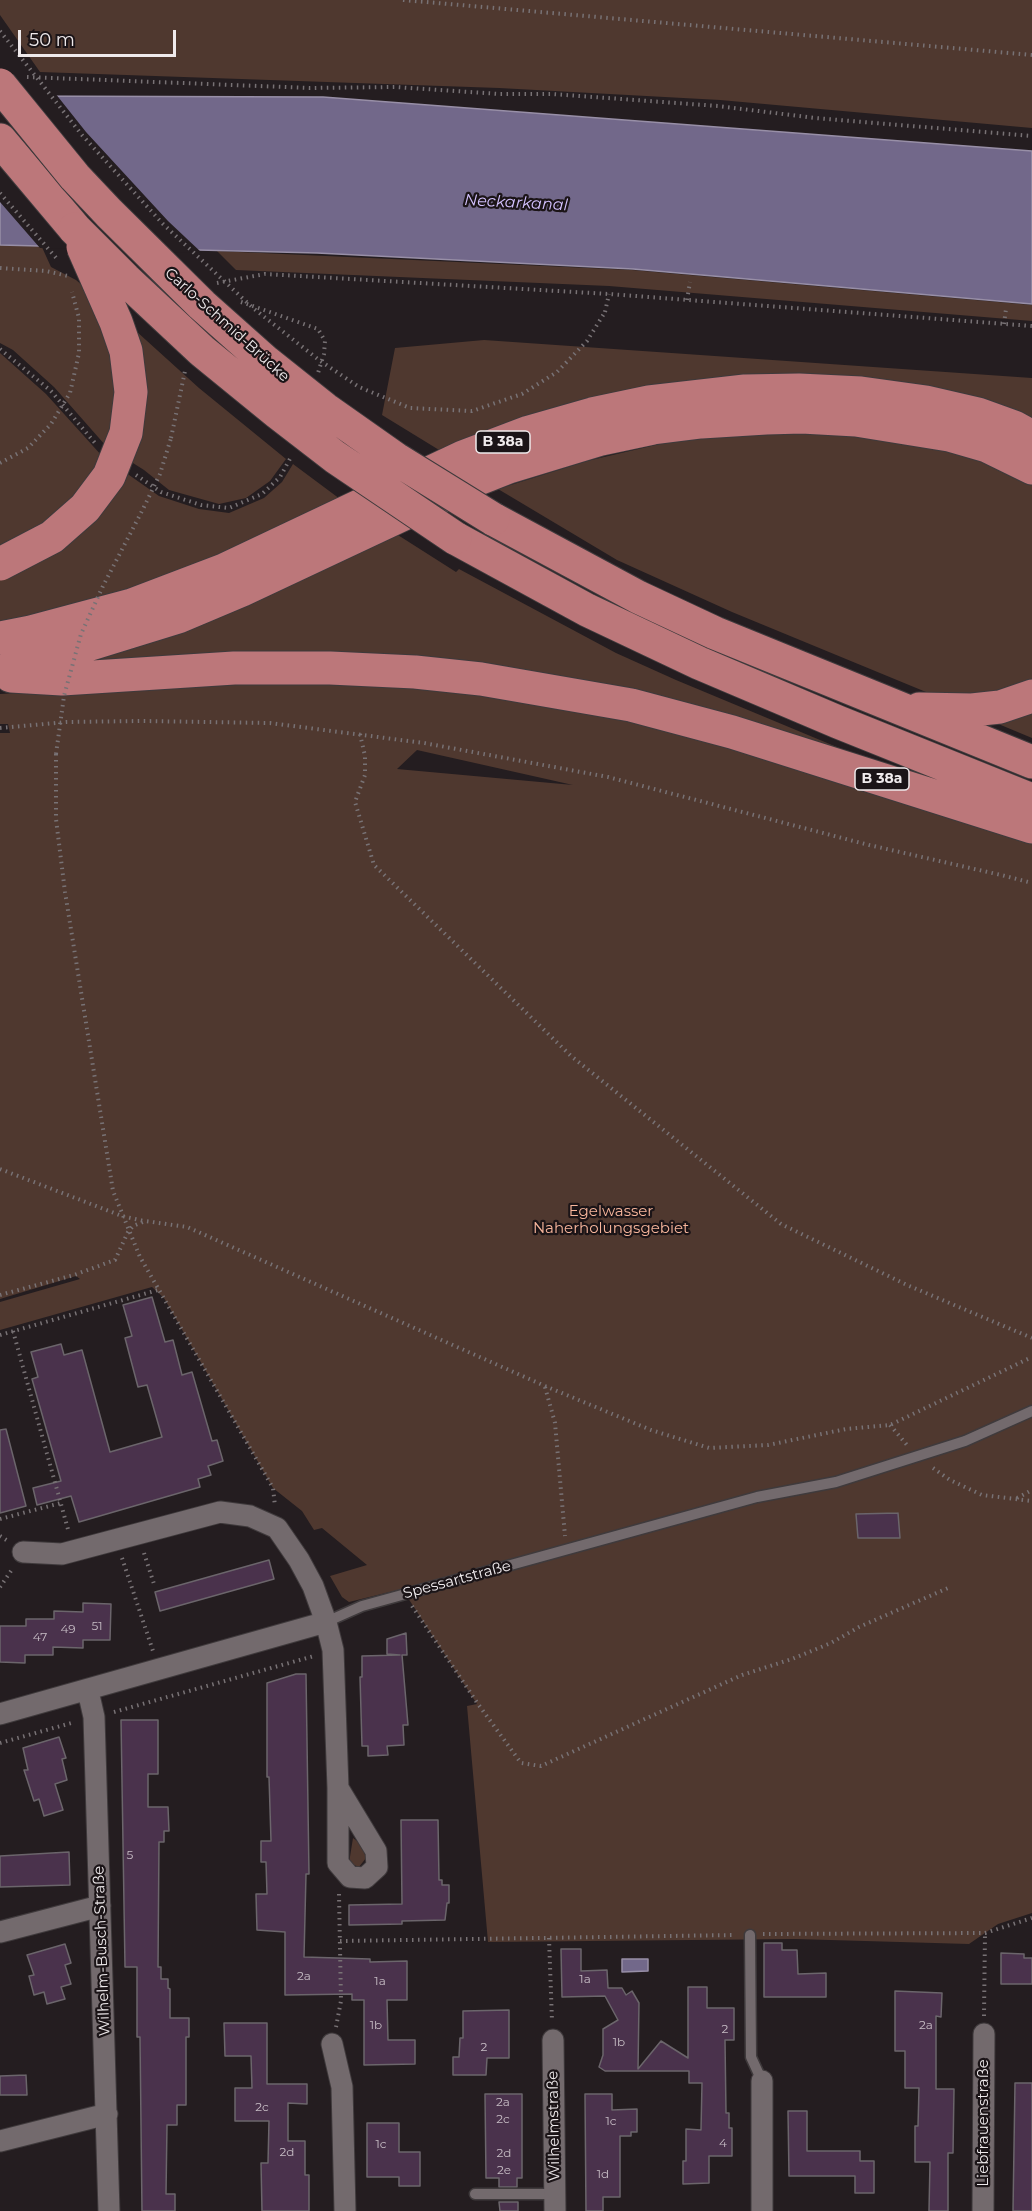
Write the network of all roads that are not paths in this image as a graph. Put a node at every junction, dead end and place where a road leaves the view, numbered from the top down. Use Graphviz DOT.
graph roads {
  1 [pos="0,85"];
  2 [pos="0,140"];
  3 [pos="75,229"];
  4 [pos="1032,437"];
  5 [pos="1032,468"];
  6 [pos="0,564"];
  7 [pos="0,638"];
  8 [pos="0,674"];
  9 [pos="1032,696"];
  10 [pos="899,709"];
  11 [pos="1032,762"];
  12 [pos="1032,800"];
  13 [pos="1032,827"];
  14 [pos="1032,1411"];
  15 [pos="23,1552"];
  16 [pos="326,1622"];
  17 [pos="88,1691"];
  18 [pos="0,1714"];
  19 [pos="338,1788"];
  20 [pos="100,1906"];
  21 [pos="0,1932"];
  22 [pos="750,1935"];
  23 [pos="984,2034"];
  24 [pos="553,2040"];
  25 [pos="332,2044"];
  26 [pos="762,2080"];
  27 [pos="107,2114"];
  28 [pos="0,2141"];
  29 [pos="476,2194"];
  30 [pos="555,2203"];
  31 [pos="109,2211"];
  32 [pos="345,2211"];
  33 [pos="762,2211"];
  34 [pos="983,2211"];
  1 -- 10 [label="highway, Carlo-Schmid-Brücke, bridge"];
  2 -- 3 [label="highway, B 38a"];
  3 -- 6 [label="highway, B 38a, bridge"];
  3 -- 12 [label="highway, B 38a, bridge"];
  4 -- 7 [label="highway, B 38a"];
  5 -- 8 [label="highway, B 38a"];
  8 -- 13 [label="highway, B 38a"];
  9 -- 10 [label="highway"];
  10 -- 11 [label="highway, Carlo-Schmid-Brücke"];
  14 -- 16 [label="lane, Spessartstraße"];
  15 -- 16 [label="street"];
  16 -- 17 [label="street, Spessartstraße"];
  16 -- 19 [label="street"];
  17 -- 18 [label="street, Spessartstraße"];
  17 -- 20 [label="street, Wilhelm-Busch-Straße"];
  19 -- 19 [label="street"];
  20 -- 21 [label="street"];
  20 -- 27 [label="street, Wilhelm-Busch-Straße"];
  22 -- 26 [label="lane"];
  23 -- 34 [label="street, Liebfrauenstraße"];
  24 -- 30 [label="street, Wilhelmstraße"];
  25 -- 32 [label="street"];
  26 -- 33 [label="street"];
  27 -- 28 [label="street"];
  27 -- 31 [label="street, Wilhelm-Busch-Straße"];
  29 -- 30 [label="lane"];
}
